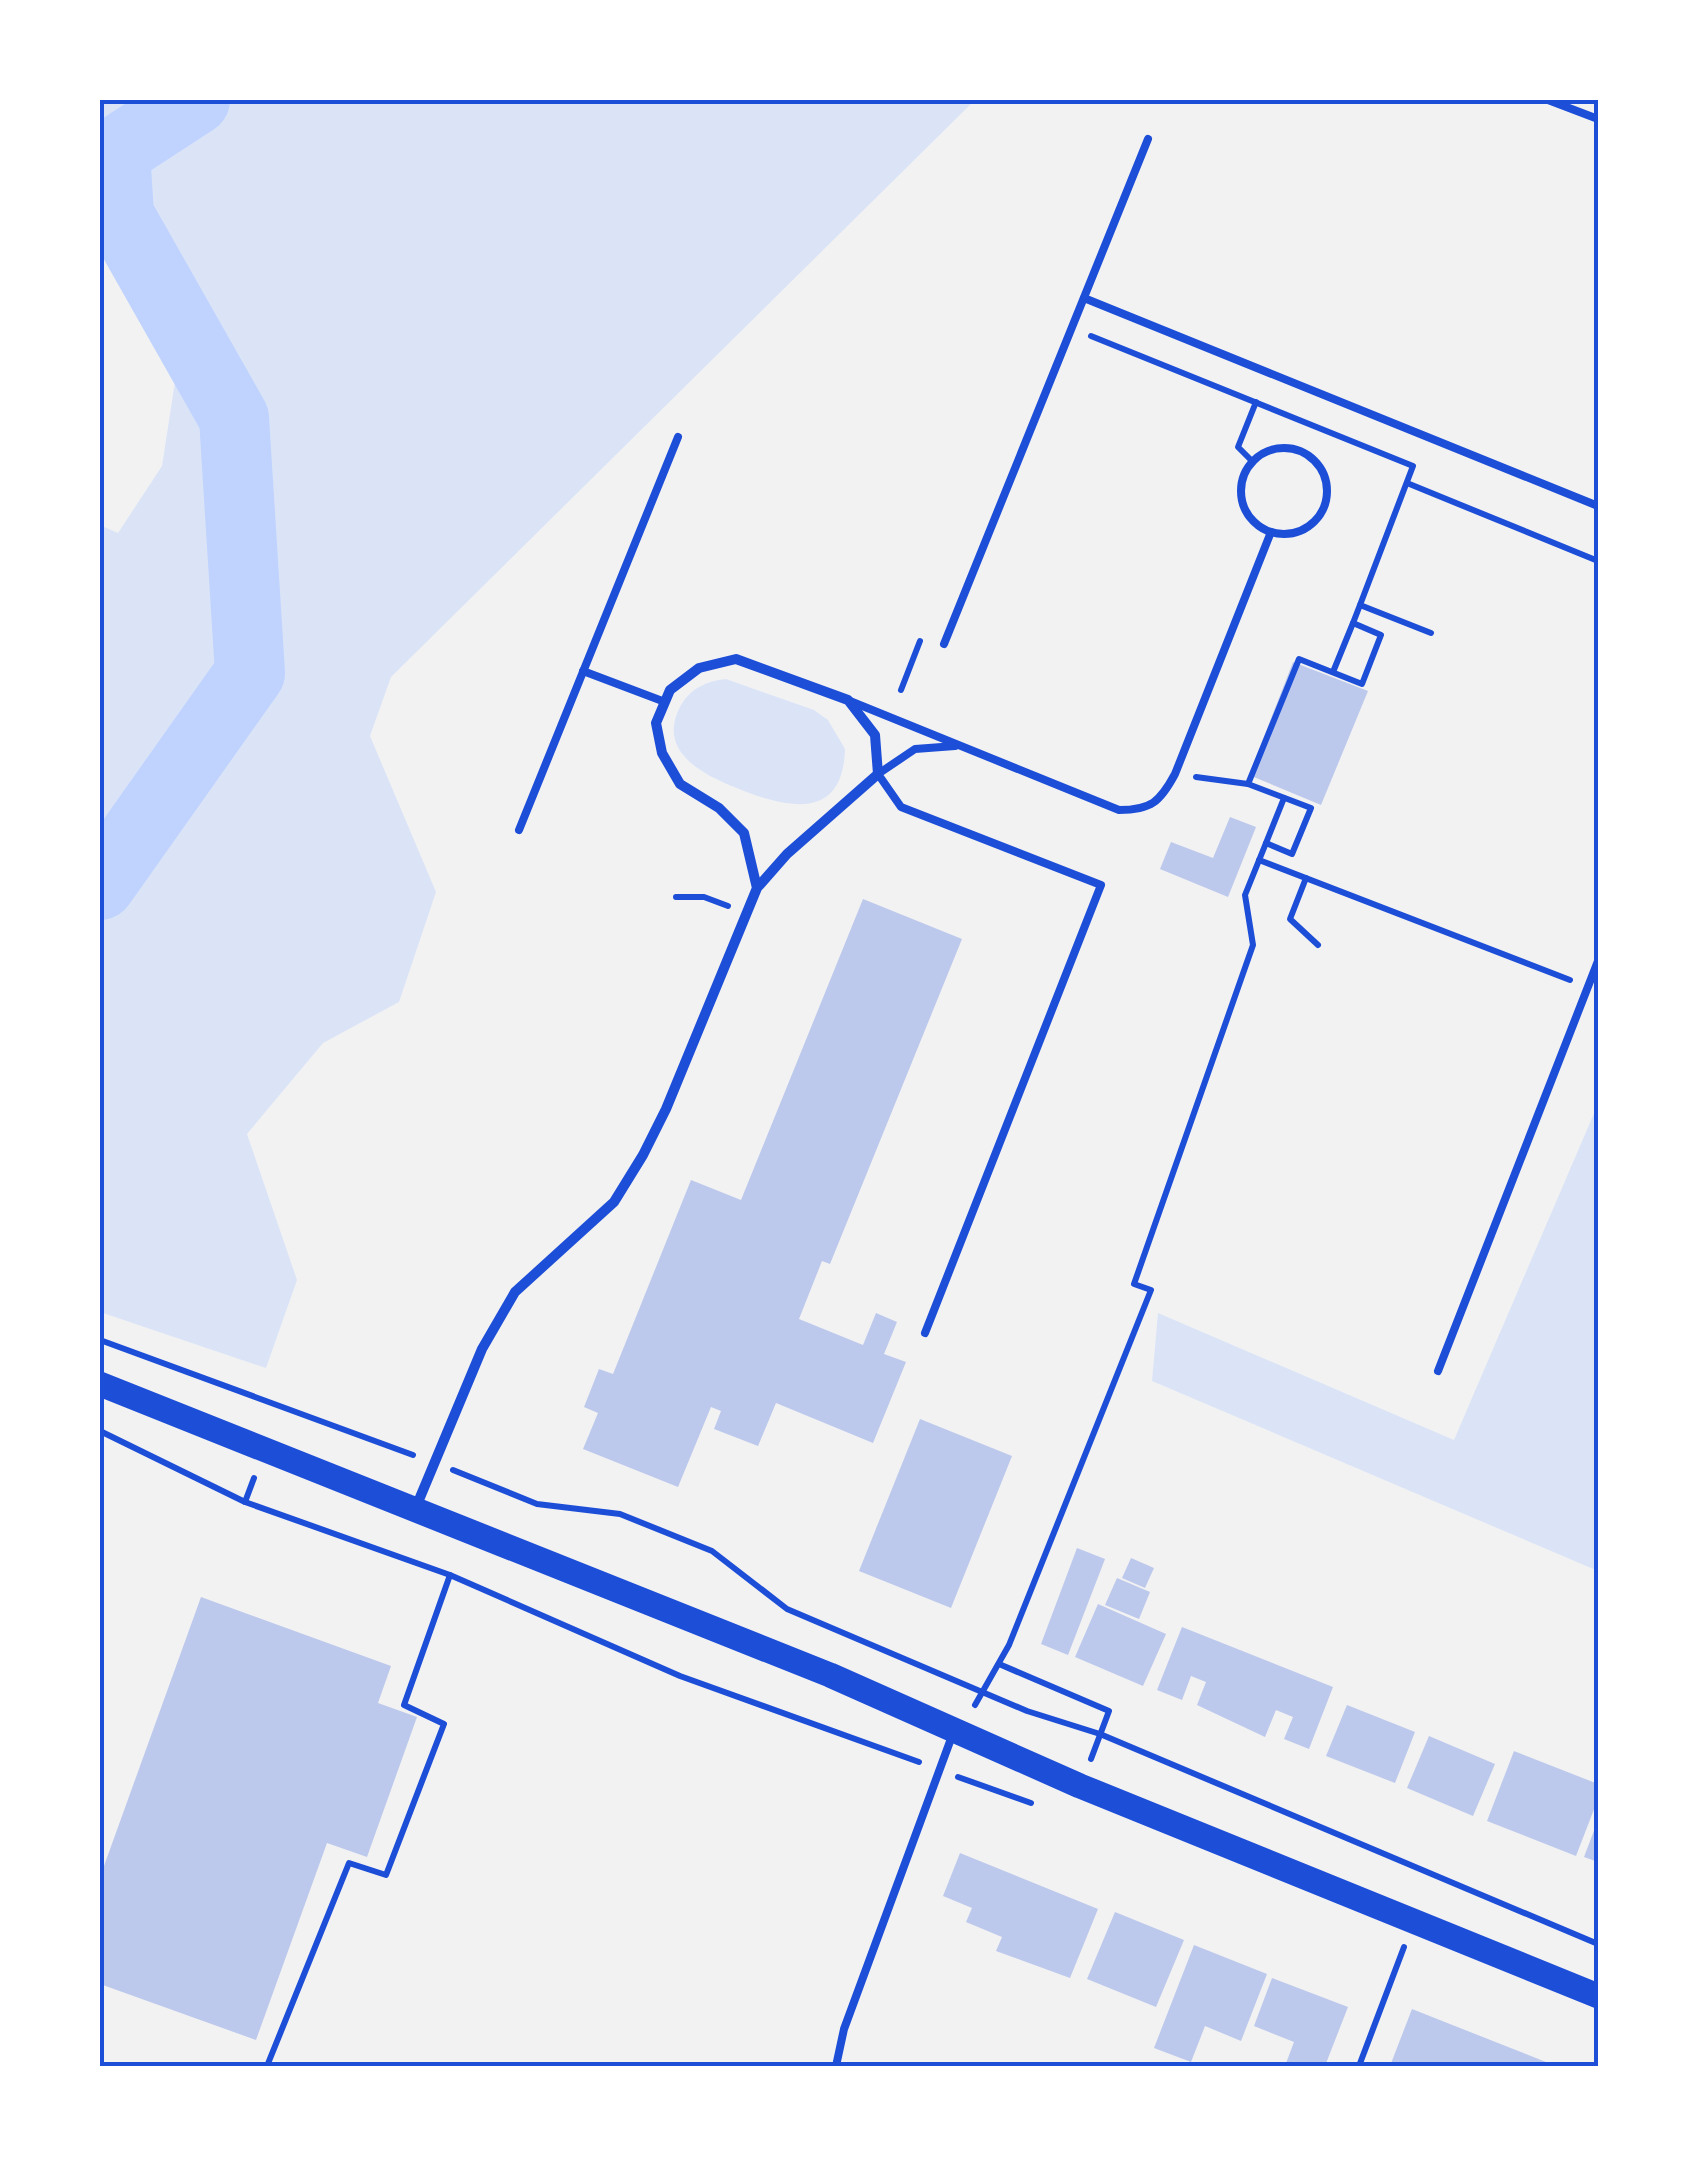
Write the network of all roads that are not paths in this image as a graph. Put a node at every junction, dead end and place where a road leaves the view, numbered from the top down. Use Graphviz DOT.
graph roads {
  1 [pos="1548,100"];
  2 [pos="1598,119"];
  3 [pos="1148,139"];
  4 [pos="1084,298"];
  5 [pos="678,437"];
  6 [pos="1598,506"];
  7 [pos="1271,532"];
  8 [pos="944,644"];
  9 [pos="583,671"];
  10 [pos="848,700"];
  11 [pos="665,702"];
  12 [pos="955,746"];
  13 [pos="878,774"];
  14 [pos="519,830"];
  15 [pos="756,888"];
  16 [pos="1598,961"];
  17 [pos="925,1333"];
  18 [pos="1438,1371"];
  19 [pos="100,1384"];
  20 [pos="415,1508"];
  21 [pos="956,1728"];
  22 [pos="1598,1996"];
  23 [pos="836,2066"];
  1 -- 2 [label="lane"];
  3 -- 4 [label="lane"];
  4 -- 6 [label="lane"];
  4 -- 8 [label="lane"];
  5 -- 9 [label="lane"];
  7 -- 7 [label="lane"];
  7 -- 12 [label="lane"];
  9 -- 11 [label="lane"];
  9 -- 14 [label="lane"];
  10 -- 11 [label="street"];
  10 -- 12 [label="lane"];
  10 -- 13 [label="street"];
  11 -- 15 [label="street"];
  12 -- 13 [label="lane"];
  13 -- 15 [label="street"];
  13 -- 17 [label="lane"];
  15 -- 20 [label="street"];
  16 -- 18 [label="lane"];
  19 -- 20 [label="main road"];
  20 -- 21 [label="main road"];
  21 -- 22 [label="main road"];
  21 -- 23 [label="lane"];
}
